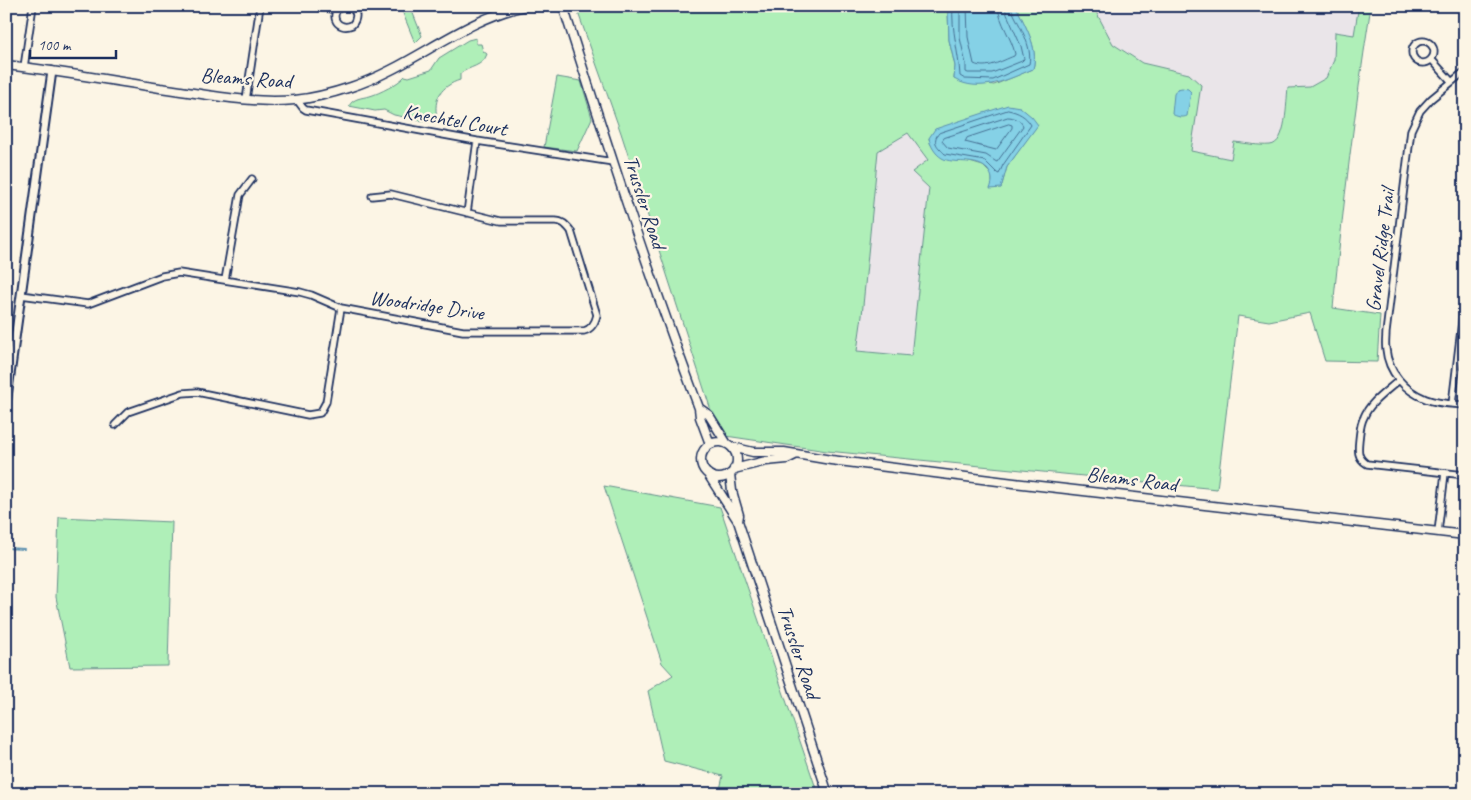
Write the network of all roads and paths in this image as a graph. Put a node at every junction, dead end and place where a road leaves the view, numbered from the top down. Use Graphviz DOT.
graph roads {
  1 [pos="33,6"];
  2 [pos="260,6"];
  3 [pos="313,6"];
  4 [pos="341,6"];
  5 [pos="350,6"];
  6 [pos="525,6"];
  7 [pos="563,6"];
  8 [pos="336,12"];
  9 [pos="1431,59"];
  10 [pos="6,64"];
  11 [pos="24,67"];
  12 [pos="52,71"];
  13 [pos="1465,71"];
  14 [pos="1451,82"];
  15 [pos="246,100"];
  16 [pos="297,100"];
  17 [pos="477,141"];
  18 [pos="613,162"];
  19 [pos="252,178"];
  20 [pos="372,196"];
  21 [pos="467,213"];
  22 [pos="225,280"];
  23 [pos="21,295"];
  24 [pos="1465,296"];
  25 [pos="341,308"];
  26 [pos="1399,380"];
  27 [pos="6,404"];
  28 [pos="1452,404"];
  29 [pos="1465,405"];
  30 [pos="699,408"];
  31 [pos="115,425"];
  32 [pos="710,444"];
  33 [pos="729,445"];
  34 [pos="795,455"];
  35 [pos="732,472"];
  36 [pos="1445,472"];
  37 [pos="708,474"];
  38 [pos="1465,475"];
  39 [pos="738,521"];
  40 [pos="1438,532"];
  41 [pos="1465,535"];
  42 [pos="828,794"];
  1 -- 11 [label="street"];
  2 -- 15 [label="street"];
  3 -- 8 [label="street"];
  4 -- 8 [label="street"];
  5 -- 8 [label="street"];
  6 -- 16 [label="main road, Bleams Road"];
  7 -- 18 [label="main road, Trussler Road"];
  9 -- 14 [label="street"];
  10 -- 11 [label="main road, Bleams Road"];
  11 -- 12 [label="main road, Bleams Road"];
  12 -- 15 [label="main road, Bleams Road"];
  12 -- 23 [label="street"];
  13 -- 14 [label="street, Gravel Ridge Trail"];
  14 -- 26 [label="street, Gravel Ridge Trail"];
  15 -- 16 [label="main road, Bleams Road"];
  16 -- 17 [label="street, Knechtel Court"];
  17 -- 18 [label="street, Knechtel Court"];
  17 -- 21 [label="street"];
  18 -- 30 [label="main road, Trussler Road"];
  19 -- 22 [label="street"];
  20 -- 21 [label="street, Woodridge Drive"];
  21 -- 25 [label="street, Woodridge Drive"];
  22 -- 23 [label="street, Woodridge Drive"];
  22 -- 25 [label="street, Woodridge Drive"];
  23 -- 27 [label="street"];
  24 -- 28 [label="street"];
  25 -- 31 [label="street"];
  26 -- 28 [label="street, Gravel Ridge Trail"];
  26 -- 36 [label="street"];
  28 -- 29 [label="street, Gravel Ridge Trail"];
  30 -- 32 [label="main road, Trussler Road"];
  30 -- 33 [label="main road, Trussler Road"];
  32 -- 33 [label="main road"];
  32 -- 37 [label="main road"];
  33 -- 34 [label="main road, Bleams Road"];
  33 -- 35 [label="main road"];
  34 -- 35 [label="main road, Bleams Road"];
  34 -- 40 [label="main road, Bleams Road"];
  35 -- 37 [label="main road"];
  35 -- 39 [label="main road, Trussler Road"];
  36 -- 38 [label="street"];
  36 -- 40 [label="street"];
  37 -- 39 [label="main road, Trussler Road"];
  39 -- 42 [label="main road, Trussler Road"];
  40 -- 41 [label="main road, Bleams Road"];
}
